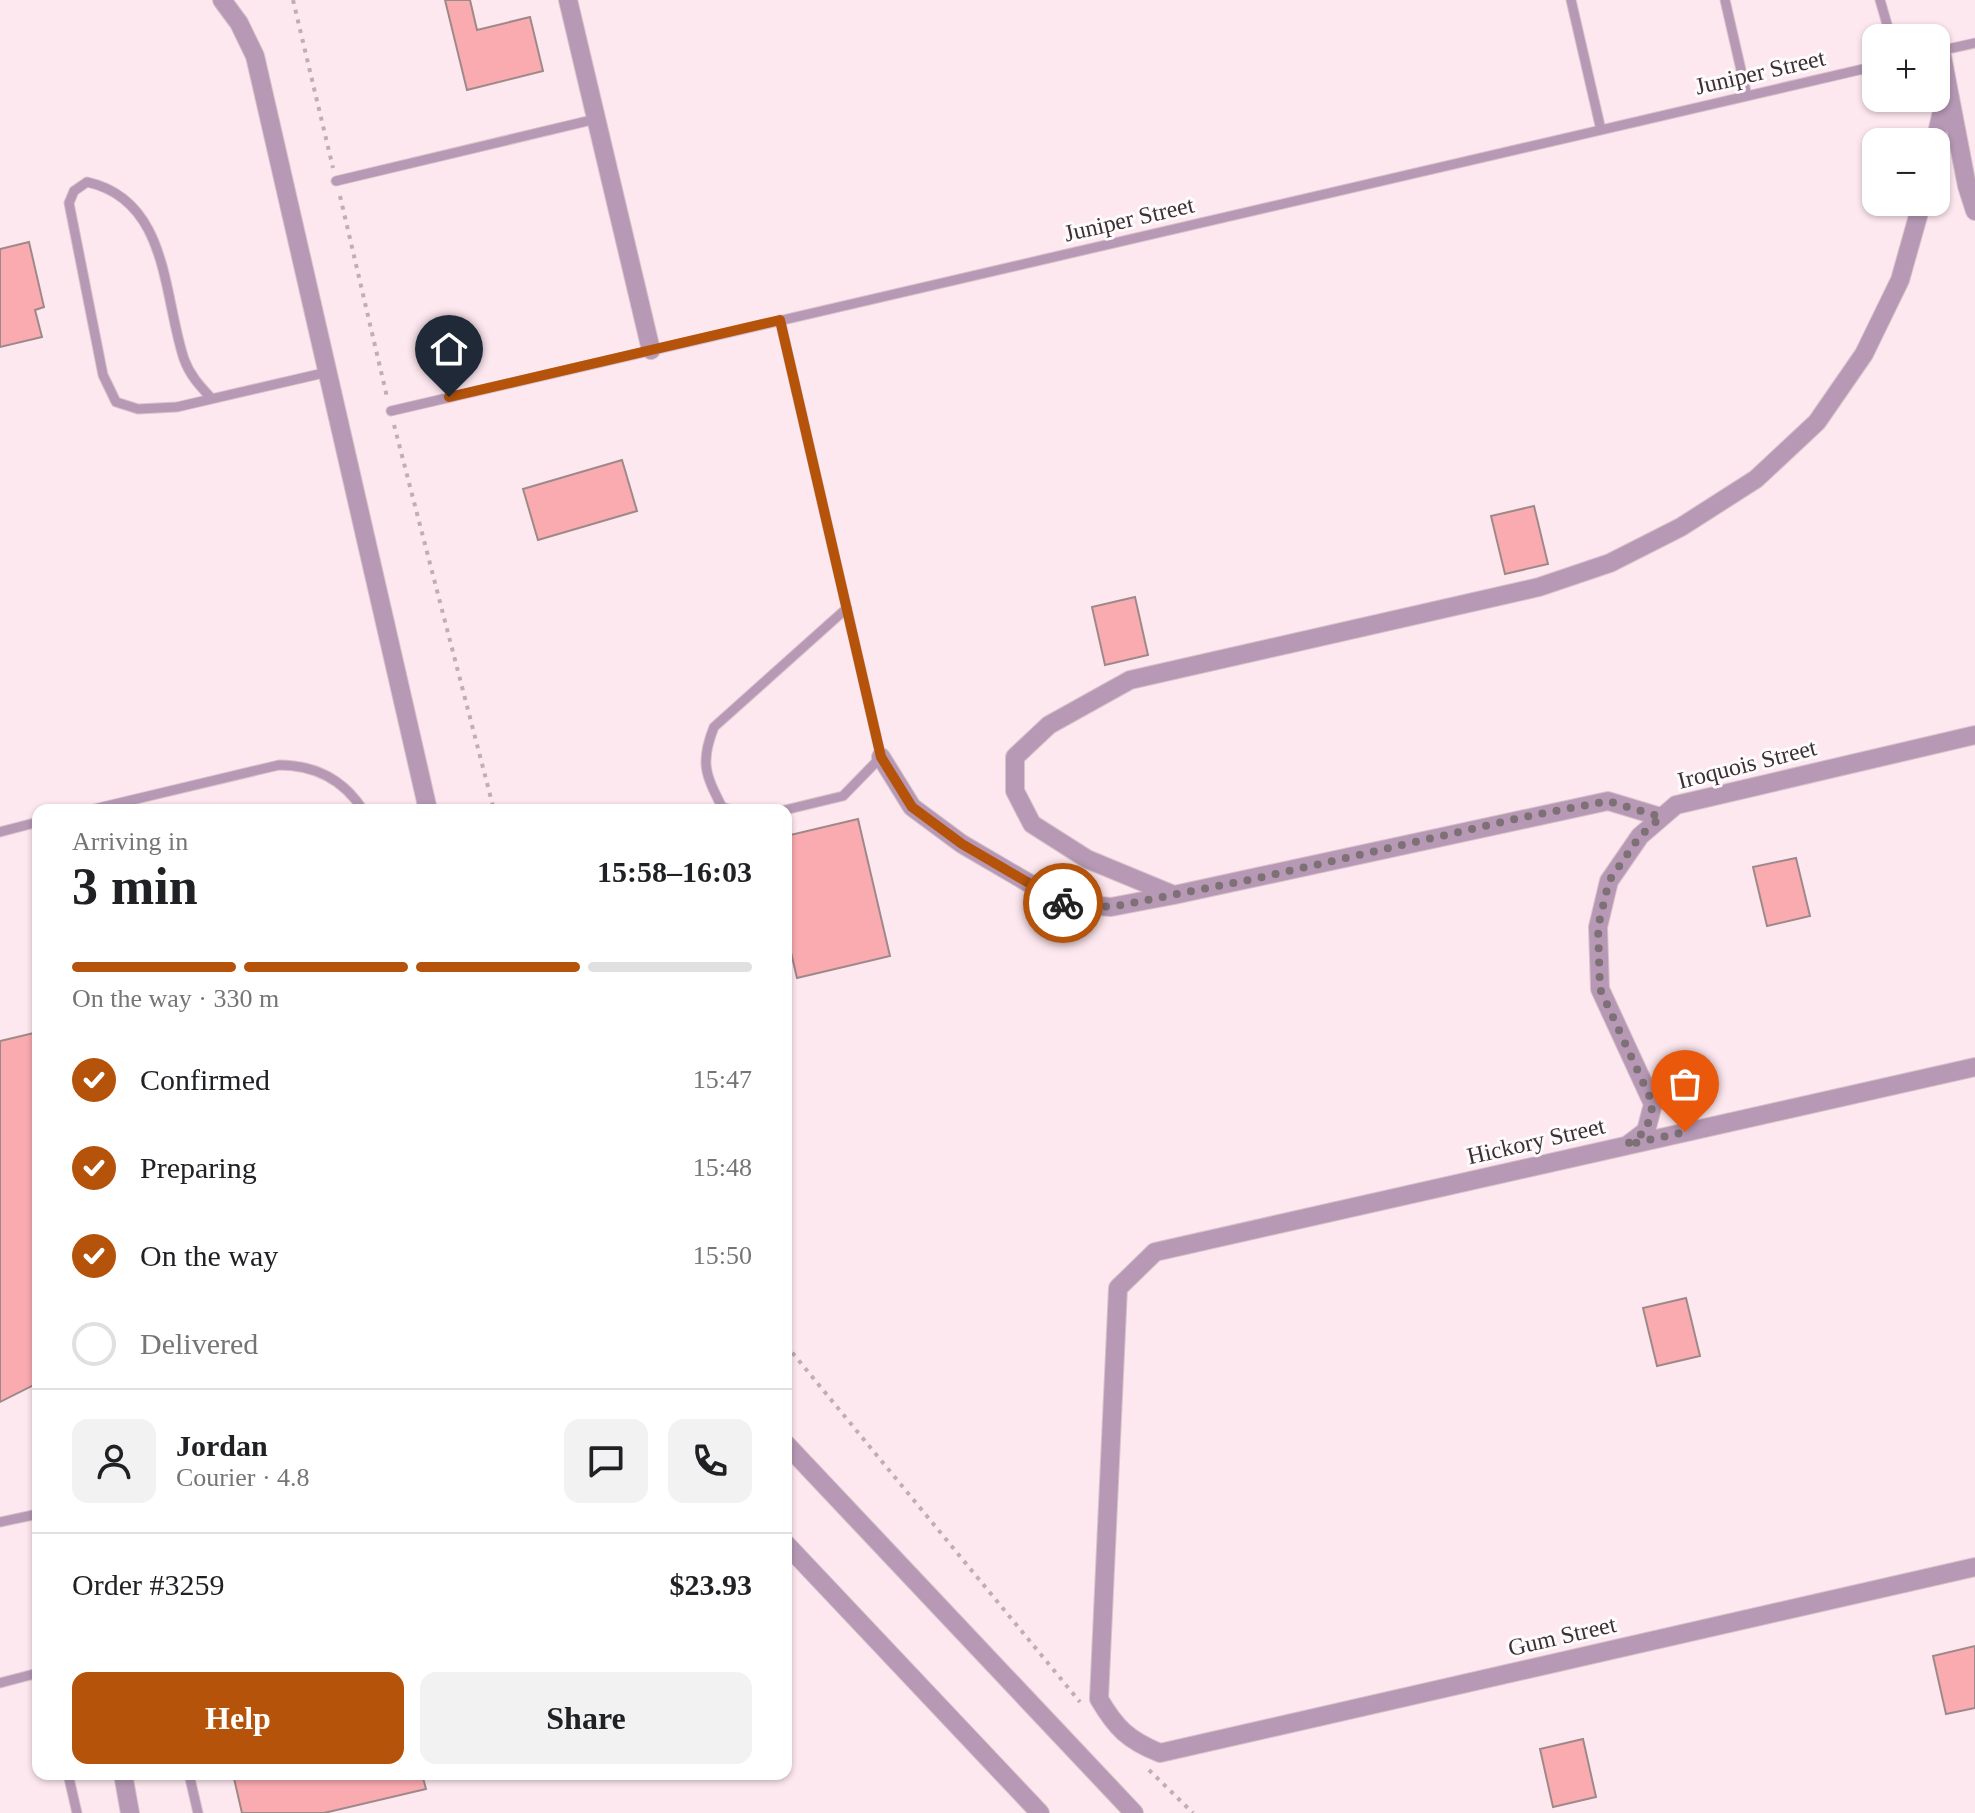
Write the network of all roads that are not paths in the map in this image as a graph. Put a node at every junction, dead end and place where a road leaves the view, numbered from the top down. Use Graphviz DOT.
graph roads {
  1 [pos="222,0"];
  2 [pos="568,0"];
  3 [pos="1571,0"];
  4 [pos="1725,0"];
  5 [pos="1880,0"];
  6 [pos="1887,24"];
  7 [pos="1975,43"];
  8 [pos="1950,49"];
  9 [pos="1862,69"];
  10 [pos="1747,96"];
  11 [pos="1950,97"];
  12 [pos="596,119"];
  13 [pos="1601,130"];
  14 [pos="336,181"];
  15 [pos="1975,211"];
  16 [pos="1918,216"];
  17 [pos="780,320"];
  18 [pos="651,350"];
  19 [pos="328,372"];
  20 [pos="212,399"];
  21 [pos="391,411"];
  22 [pos="847,608"];
  23 [pos="1975,735"];
  24 [pos="881,757"];
  25 [pos="115,804"];
  26 [pos="358,804"];
  27 [pos="427,804"];
  28 [pos="720,804"];
  29 [pos="792,808"];
  30 [pos="1661,817"];
  31 [pos="32,824"];
  32 [pos="0,832"];
  33 [pos="1174,895"];
  34 [pos="1975,1067"];
  35 [pos="1626,1145"];
  36 [pos="792,1450"];
  37 [pos="32,1515"];
  38 [pos="0,1522"];
  39 [pos="792,1550"];
  40 [pos="1975,1567"];
  41 [pos="32,1675"];
  42 [pos="0,1683"];
  43 [pos="1160,1753"];
  44 [pos="69,1780"];
  45 [pos="124,1780"];
  46 [pos="190,1780"];
  47 [pos="77,1813"];
  48 [pos="130,1813"];
  49 [pos="198,1813"];
  50 [pos="1040,1813"];
  51 [pos="1134,1813"];
  1 -- 19 [label="street"];
  2 -- 12 [label="street"];
  3 -- 13 [label="lane"];
  4 -- 10 [label="lane"];
  5 -- 6 [label="lane"];
  7 -- 8 [label="lane"];
  9 -- 10 [label="lane, Juniper Street"];
  10 -- 13 [label="lane, Juniper Street"];
  11 -- 15 [label="street"];
  12 -- 14 [label="lane"];
  12 -- 18 [label="street"];
  13 -- 17 [label="lane, Juniper Street"];
  16 -- 33 [label="street"];
  17 -- 18 [label="lane, Juniper Street"];
  17 -- 22 [label="lane"];
  18 -- 21 [label="lane, Juniper Street"];
  19 -- 20 [label="lane"];
  19 -- 27 [label="street"];
  20 -- 20 [label="lane"];
  22 -- 24 [label="lane"];
  22 -- 28 [label="lane"];
  23 -- 30 [label="street, Iroquois Street"];
  24 -- 29 [label="lane"];
  24 -- 33 [label="street"];
  25 -- 26 [label="lane"];
  30 -- 33 [label="street"];
  30 -- 35 [label="street, Iroquois Street"];
  31 -- 32 [label="lane"];
  34 -- 35 [label="street, Hickory Street"];
  35 -- 43 [label="street, Hickory Street"];
  36 -- 51 [label="street"];
  37 -- 38 [label="lane"];
  39 -- 50 [label="street"];
  40 -- 43 [label="street, Gum Street"];
  41 -- 42 [label="lane"];
  44 -- 47 [label="lane"];
  45 -- 48 [label="street"];
  46 -- 49 [label="lane"];
}
